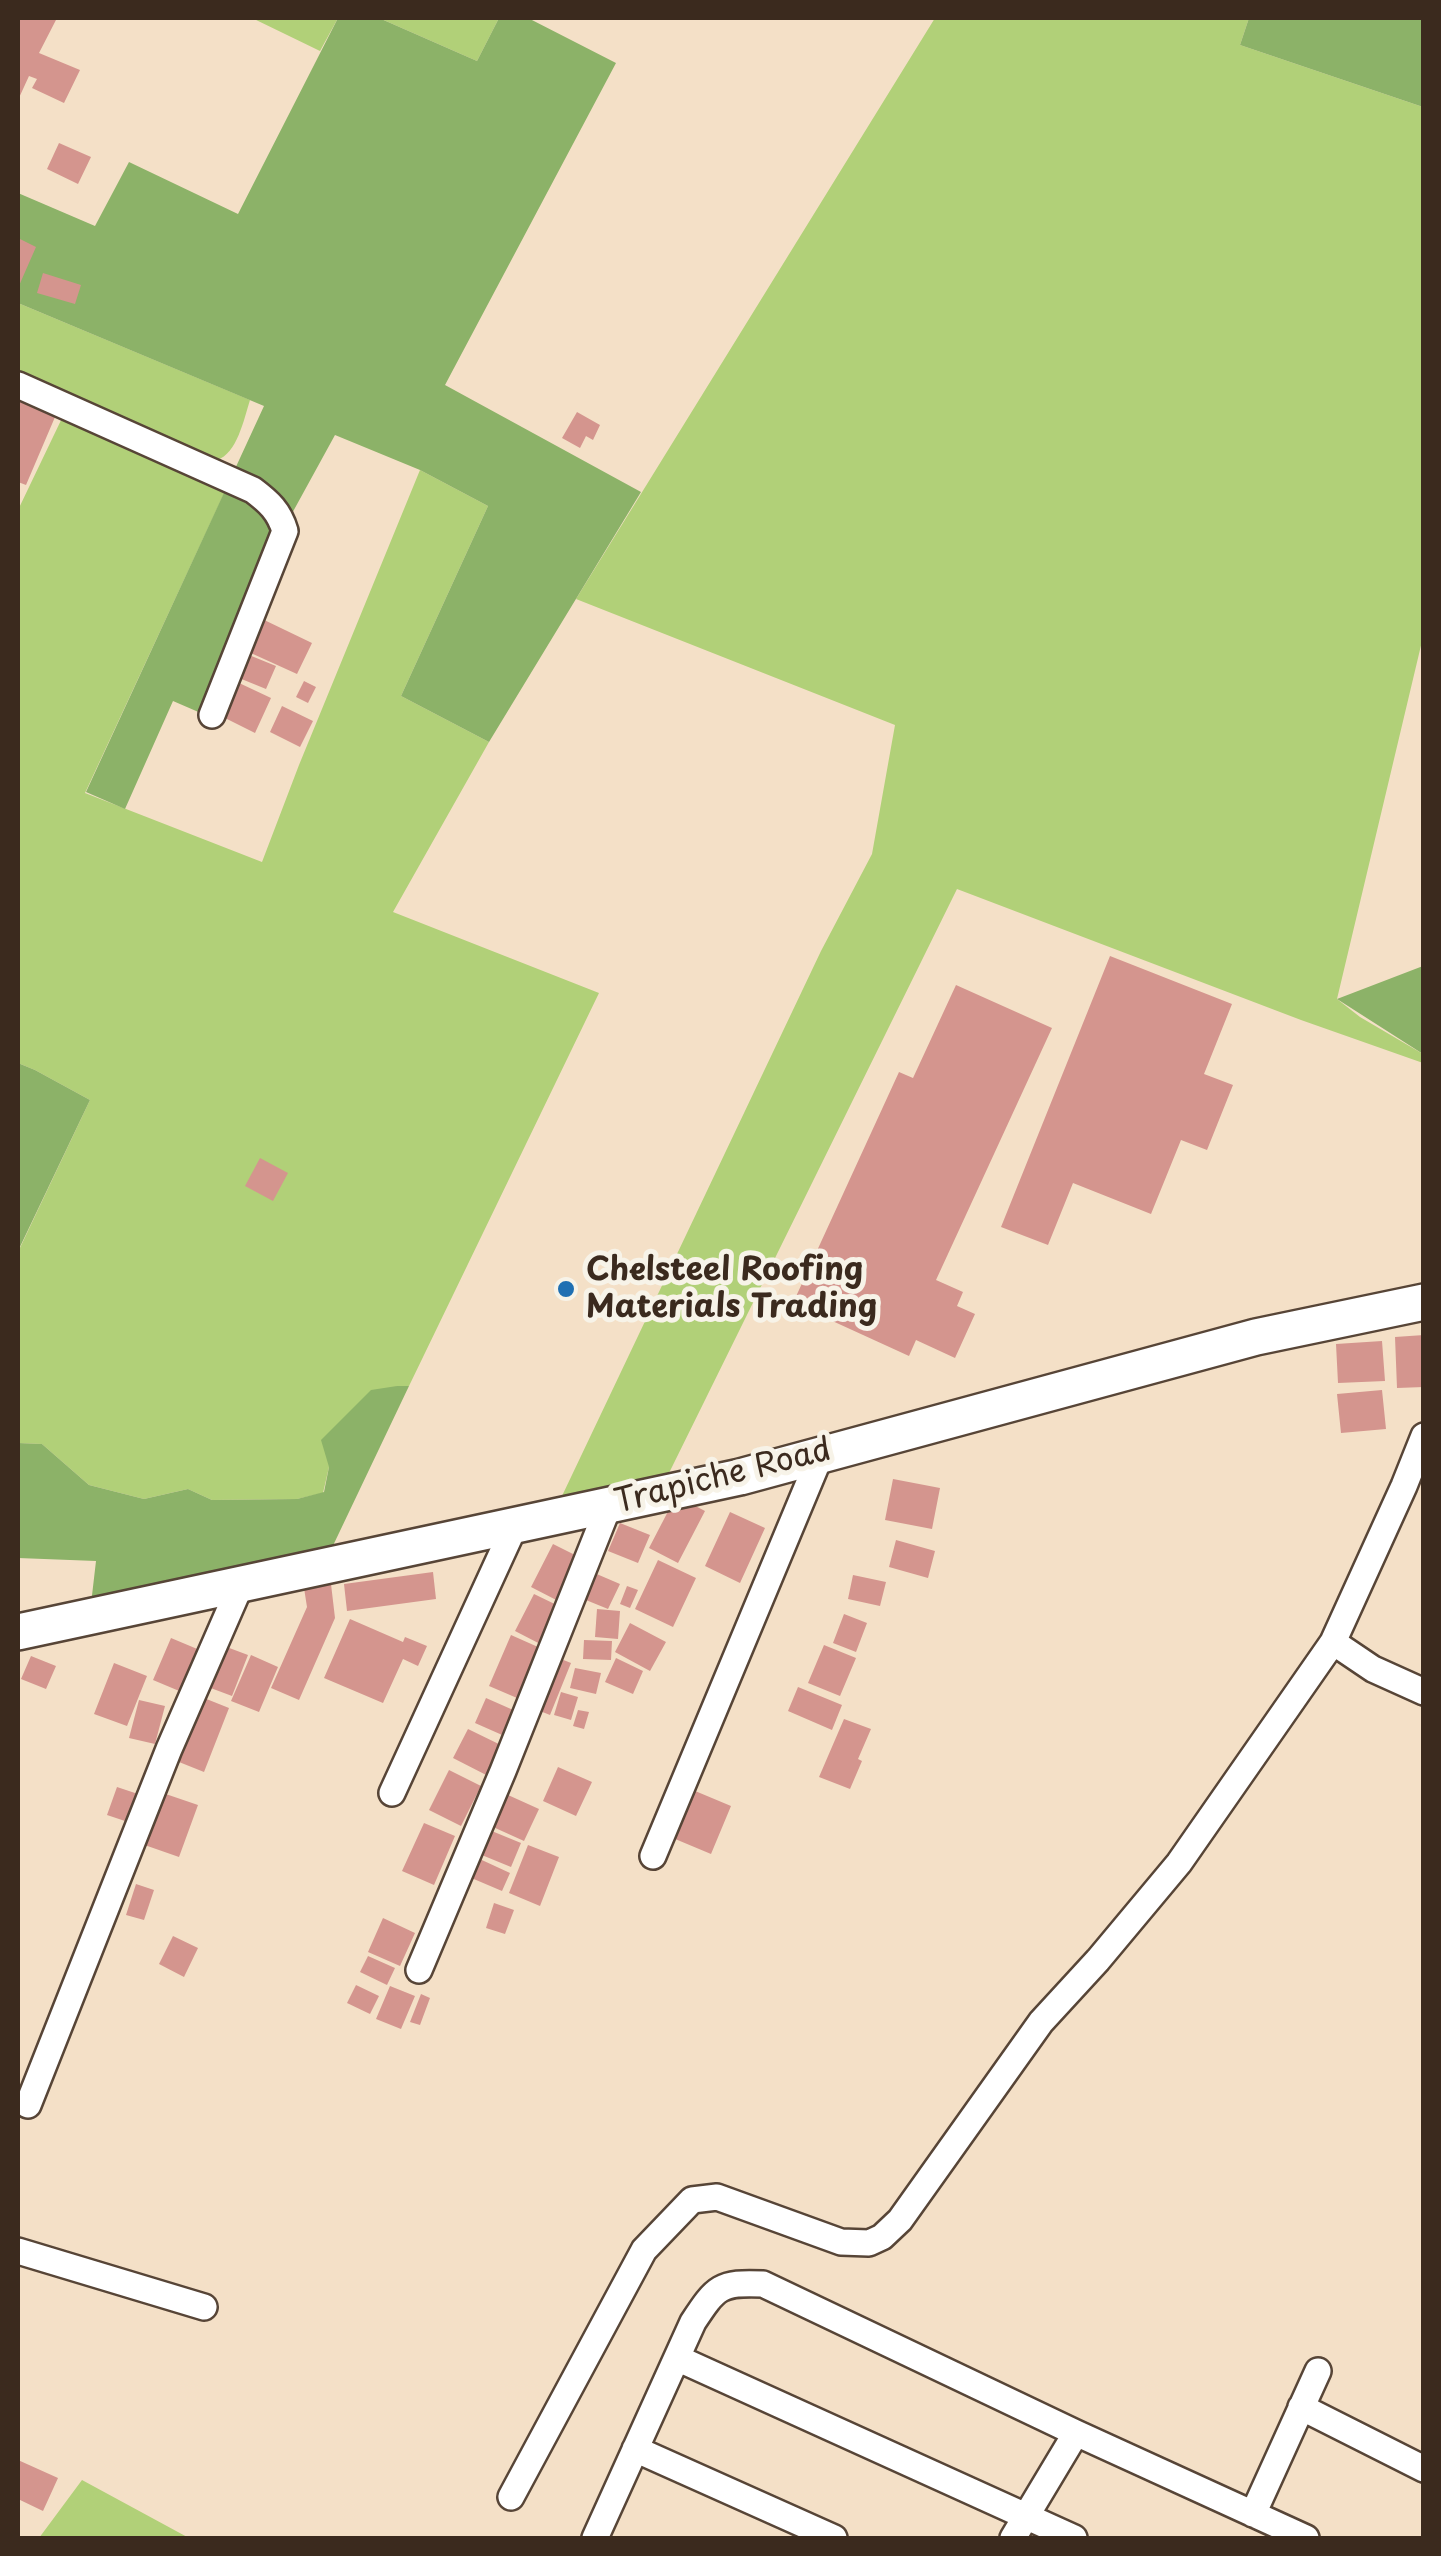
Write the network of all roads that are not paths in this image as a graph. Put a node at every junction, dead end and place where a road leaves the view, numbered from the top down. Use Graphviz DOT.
graph roads {
  1 [pos="18,385"];
  2 [pos="212,715"];
  3 [pos="1424,1302"];
  4 [pos="1424,1436"];
  5 [pos="821,1454"];
  6 [pos="609,1505"];
  7 [pos="515,1525"];
  8 [pos="241,1584"];
  9 [pos="18,1632"];
  10 [pos="1333,1642"];
  11 [pos="1424,1692"];
  12 [pos="392,1794"];
  13 [pos="653,1856"];
  14 [pos="419,1970"];
  15 [pos="28,2105"];
  16 [pos="18,2251"];
  17 [pos="204,2307"];
  18 [pos="677,2358"];
  19 [pos="1318,2371"];
  20 [pos="1302,2407"];
  21 [pos="1076,2433"];
  22 [pos="636,2449"];
  23 [pos="1424,2469"];
  24 [pos="512,2497"];
  25 [pos="1253,2514"];
  26 [pos="1020,2528"];
  27 [pos="594,2538"];
  28 [pos="834,2538"];
  29 [pos="1074,2538"];
  30 [pos="1306,2538"];
  1 -- 2 [label="street"];
  3 -- 5 [label="street, Trapiche Road"];
  4 -- 10 [label="street"];
  5 -- 6 [label="street, Trapiche Road"];
  5 -- 13 [label="street"];
  6 -- 7 [label="street, Trapiche Road"];
  6 -- 14 [label="street"];
  7 -- 8 [label="street, Trapiche Road"];
  7 -- 12 [label="street"];
  8 -- 9 [label="street, Trapiche Road"];
  8 -- 15 [label="street"];
  10 -- 11 [label="street"];
  10 -- 24 [label="street"];
  16 -- 17 [label="street"];
  18 -- 21 [label="street"];
  18 -- 22 [label="street"];
  18 -- 26 [label="street"];
  19 -- 20 [label="street"];
  20 -- 23 [label="street"];
  20 -- 25 [label="street"];
  21 -- 25 [label="street"];
  21 -- 26 [label="street"];
  22 -- 27 [label="street"];
  22 -- 28 [label="street"];
  25 -- 30 [label="street"];
  26 -- 29 [label="street"];
}
